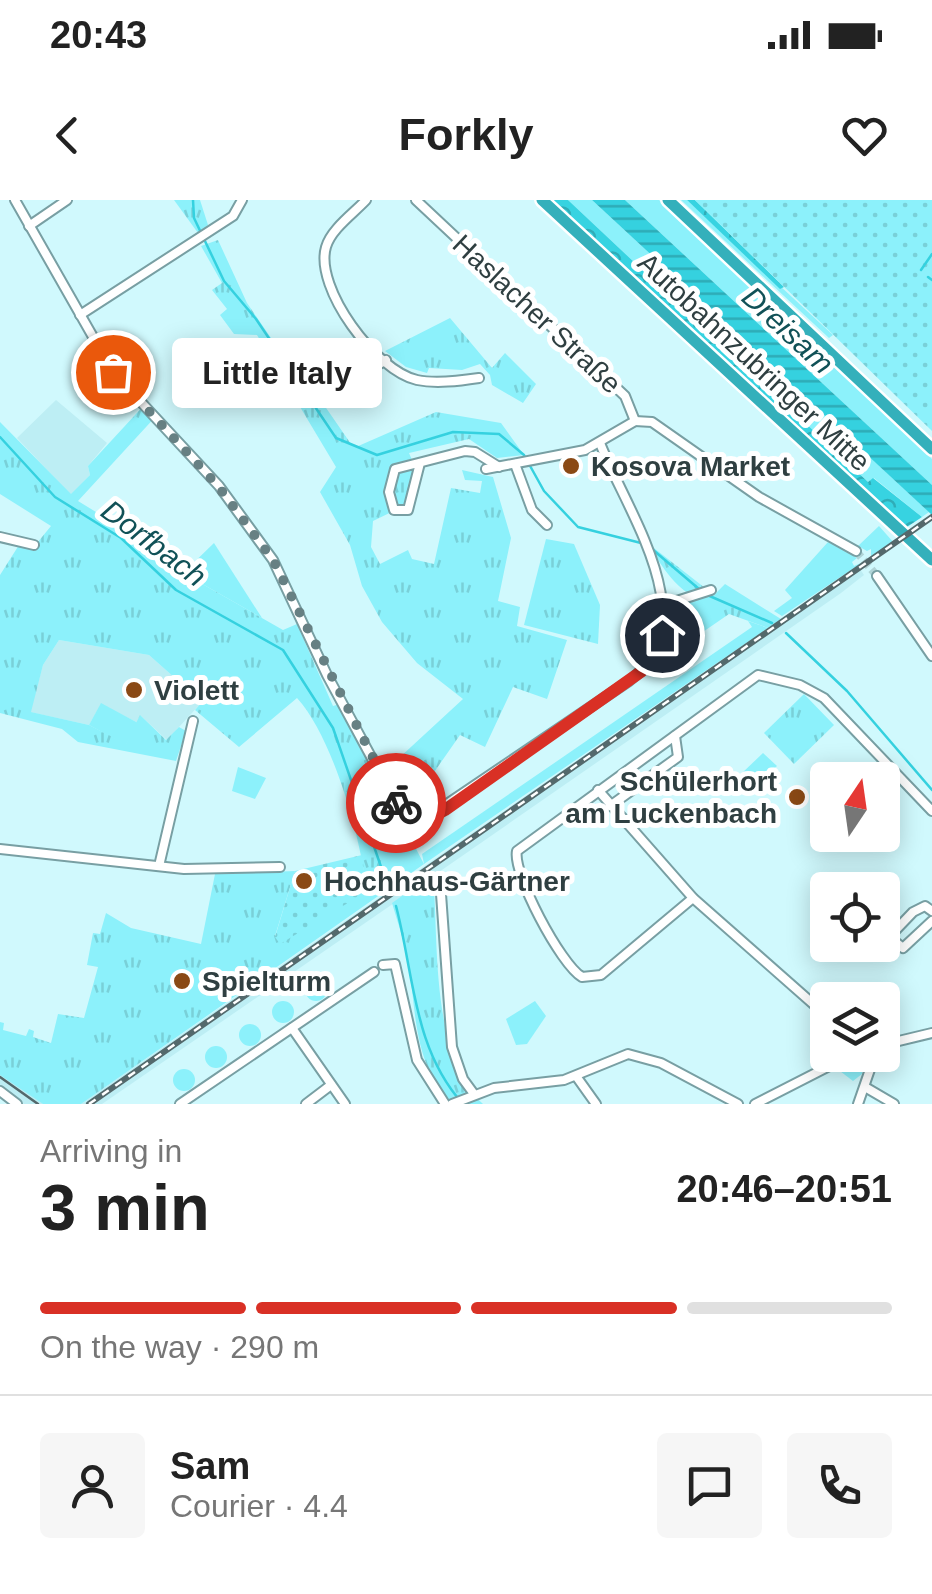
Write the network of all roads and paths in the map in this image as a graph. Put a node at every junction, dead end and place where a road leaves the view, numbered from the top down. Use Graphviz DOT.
graph roads {
  1 [pos="15,200"];
  2 [pos="67,200"];
  3 [pos="242,200"];
  4 [pos="366,200"];
  5 [pos="416,200"];
  6 [pos="542,200"];
  7 [pos="668,200"];
  8 [pos="28,226"];
  9 [pos="80,315"];
  10 [pos="386,360"];
  11 [pos="479,378"];
  12 [pos="335,396"];
  13 [pos="635,421"];
  14 [pos="600,442"];
  15 [pos="932,448"];
  16 [pos="420,463"];
  17 [pos="519,463"];
  18 [pos="498,467"];
  19 [pos="486,468"];
  20 [pos="547,525"];
  21 [pos="0,537"];
  22 [pos="34,545"];
  23 [pos="856,552"];
  24 [pos="932,560"];
  25 [pos="877,576"];
  26 [pos="706,591"];
  27 [pos="664,605"];
  28 [pos="932,656"];
  29 [pos="193,720"];
  30 [pos="675,736"];
  31 [pos="598,790"];
  32 [pos="610,806"];
  33 [pos="932,811"];
  34 [pos="0,849"];
  35 [pos="159,866"];
  36 [pos="280,868"];
  37 [pos="440,880"];
  38 [pos="693,898"];
  39 [pos="932,912"];
  40 [pos="932,921"];
  41 [pos="383,966"];
  42 [pos="374,972"];
  43 [pos="810,1001"];
  44 [pos="292,1028"];
  45 [pos="932,1034"];
  46 [pos="900,1041"];
  47 [pos="815,1072"];
  48 [pos="869,1072"];
  49 [pos="576,1076"];
  50 [pos="331,1085"];
  51 [pos="864,1087"];
  52 [pos="0,1091"];
  53 [pos="474,1094"];
  54 [pos="454,1102"];
  55 [pos="17,1104"];
  56 [pos="180,1104"];
  57 [pos="306,1104"];
  58 [pos="345,1104"];
  59 [pos="596,1104"];
  60 [pos="738,1104"];
  61 [pos="755,1104"];
  62 [pos="858,1104"];
  63 [pos="894,1104"];
  1 -- 8 [label="street"];
  2 -- 8 [label="street"];
  3 -- 9 [label="street"];
  4 -- 10 [label="street"];
  5 -- 13 [label="street, Haslacher Straße"];
  6 -- 24 [label="highway, Autobahnzubringer Mitte"];
  7 -- 15 [label="highway"];
  8 -- 9 [label="street"];
  9 -- 27 [label="street"];
  10 -- 11 [label="street"];
  10 -- 12 [label="street"];
  13 -- 14 [label="street"];
  13 -- 23 [label="street, Haslacher Straße"];
  14 -- 17 [label="street"];
  14 -- 27 [label="street"];
  16 -- 16 [label="street"];
  16 -- 18 [label="street"];
  17 -- 18 [label="street"];
  17 -- 20 [label="street"];
  18 -- 19 [label="street"];
  21 -- 22 [label="street"];
  25 -- 28 [label="street"];
  26 -- 27 [label="street"];
  29 -- 35 [label="street"];
  30 -- 31 [label="street"];
  30 -- 32 [label="street"];
  30 -- 33 [label="street"];
  31 -- 32 [label="street"];
  31 -- 38 [label="street"];
  32 -- 38 [label="street"];
  34 -- 35 [label="street"];
  35 -- 36 [label="street"];
  37 -- 53 [label="street"];
  38 -- 43 [label="street"];
  39 -- 40 [label="street"];
  41 -- 54 [label="street"];
  42 -- 44 [label="street"];
  44 -- 50 [label="street"];
  44 -- 56 [label="street"];
  45 -- 46 [label="street"];
  47 -- 61 [label="street"];
  48 -- 51 [label="street"];
  49 -- 53 [label="street"];
  49 -- 59 [label="street"];
  49 -- 60 [label="street"];
  50 -- 57 [label="street"];
  50 -- 58 [label="street"];
  51 -- 62 [label="street"];
  51 -- 63 [label="street"];
  52 -- 55 [label="street"];
  53 -- 54 [label="street"];
}
